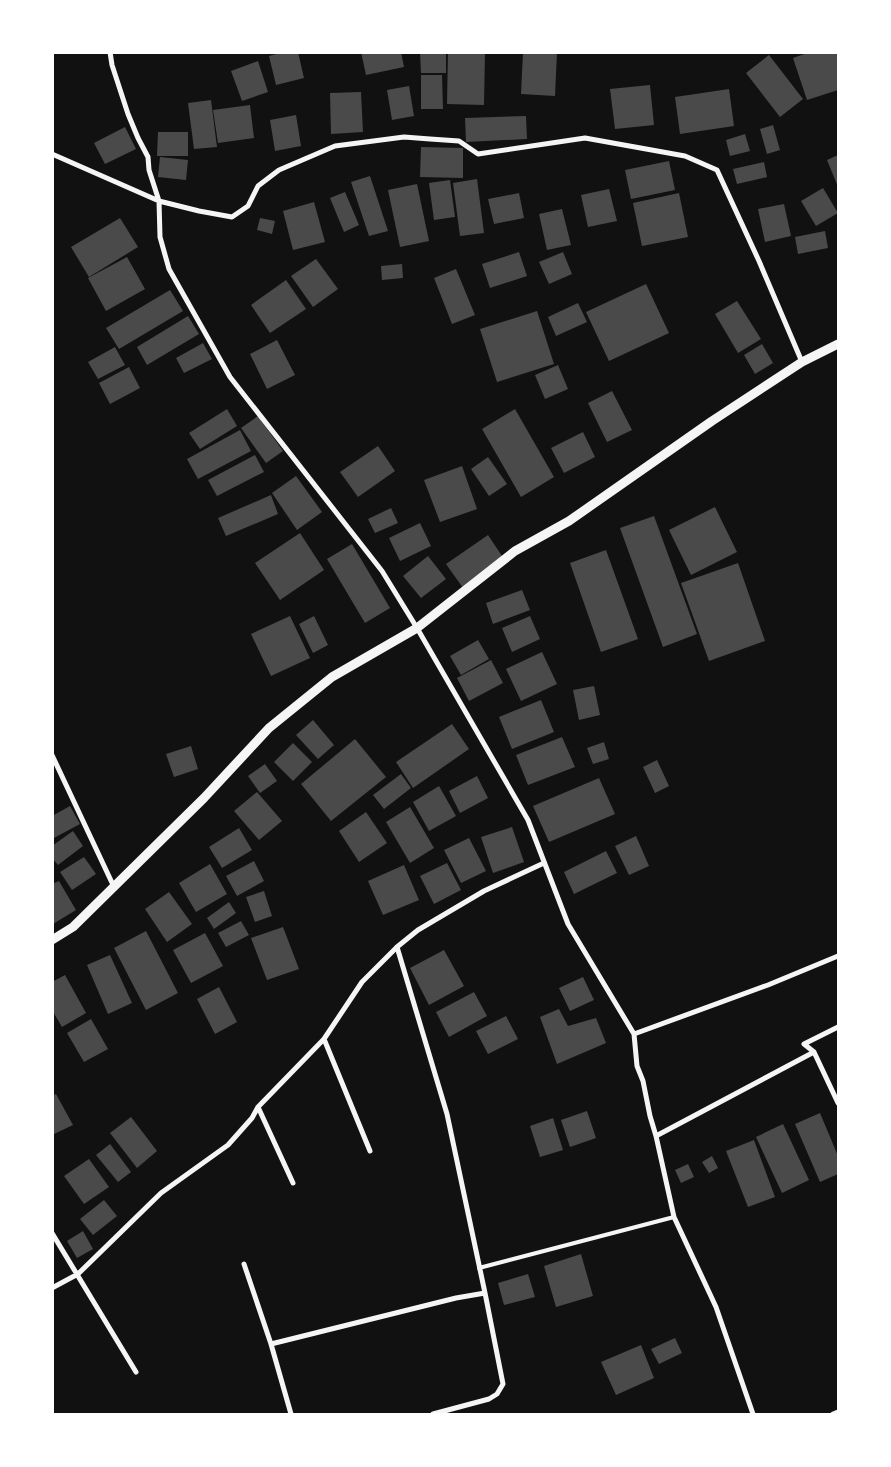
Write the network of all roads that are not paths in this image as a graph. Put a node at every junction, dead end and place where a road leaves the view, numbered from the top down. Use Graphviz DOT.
graph roads {
  1 [pos="110,52"];
  2 [pos="52,154"];
  3 [pos="159,201"];
  4 [pos="838,344"];
  5 [pos="802,362"];
  6 [pos="417,628"];
  7 [pos="52,755"];
  8 [pos="544,863"];
  9 [pos="114,887"];
  10 [pos="52,940"];
  11 [pos="397,946"];
  12 [pos="838,956"];
  13 [pos="838,1027"];
  14 [pos="634,1034"];
  15 [pos="324,1039"];
  16 [pos="814,1052"];
  17 [pos="838,1104"];
  18 [pos="258,1107"];
  19 [pos="656,1136"];
  20 [pos="370,1151"];
  21 [pos="293,1183"];
  22 [pos="674,1217"];
  23 [pos="52,1233"];
  24 [pos="244,1264"];
  25 [pos="479,1268"];
  26 [pos="78,1274"];
  27 [pos="52,1288"];
  28 [pos="485,1293"];
  29 [pos="271,1344"];
  30 [pos="136,1372"];
  31 [pos="838,1412"];
  32 [pos="291,1414"];
  33 [pos="433,1414"];
  34 [pos="753,1414"];
  35 [pos="833,1414"];
  1 -- 3 [label="street"];
  2 -- 3 [label="street"];
  3 -- 5 [label="street"];
  3 -- 6 [label="street"];
  4 -- 5 [label="street"];
  5 -- 6 [label="street"];
  6 -- 8 [label="street"];
  6 -- 9 [label="street"];
  7 -- 9 [label="street"];
  8 -- 11 [label="street"];
  8 -- 14 [label="street"];
  9 -- 10 [label="street"];
  11 -- 15 [label="street"];
  11 -- 25 [label="street"];
  12 -- 14 [label="street"];
  13 -- 16 [label="street"];
  14 -- 19 [label="street"];
  15 -- 18 [label="street"];
  15 -- 20 [label="street"];
  16 -- 17 [label="street"];
  16 -- 19 [label="street"];
  18 -- 21 [label="street"];
  18 -- 26 [label="street"];
  19 -- 22 [label="street"];
  22 -- 25 [label="lane"];
  22 -- 34 [label="street"];
  23 -- 26 [label="street"];
  24 -- 29 [label="street"];
  25 -- 28 [label="street"];
  26 -- 27 [label="street"];
  26 -- 30 [label="street"];
  28 -- 29 [label="street"];
  28 -- 33 [label="street"];
  29 -- 32 [label="street"];
  31 -- 35 [label="street"];
}
